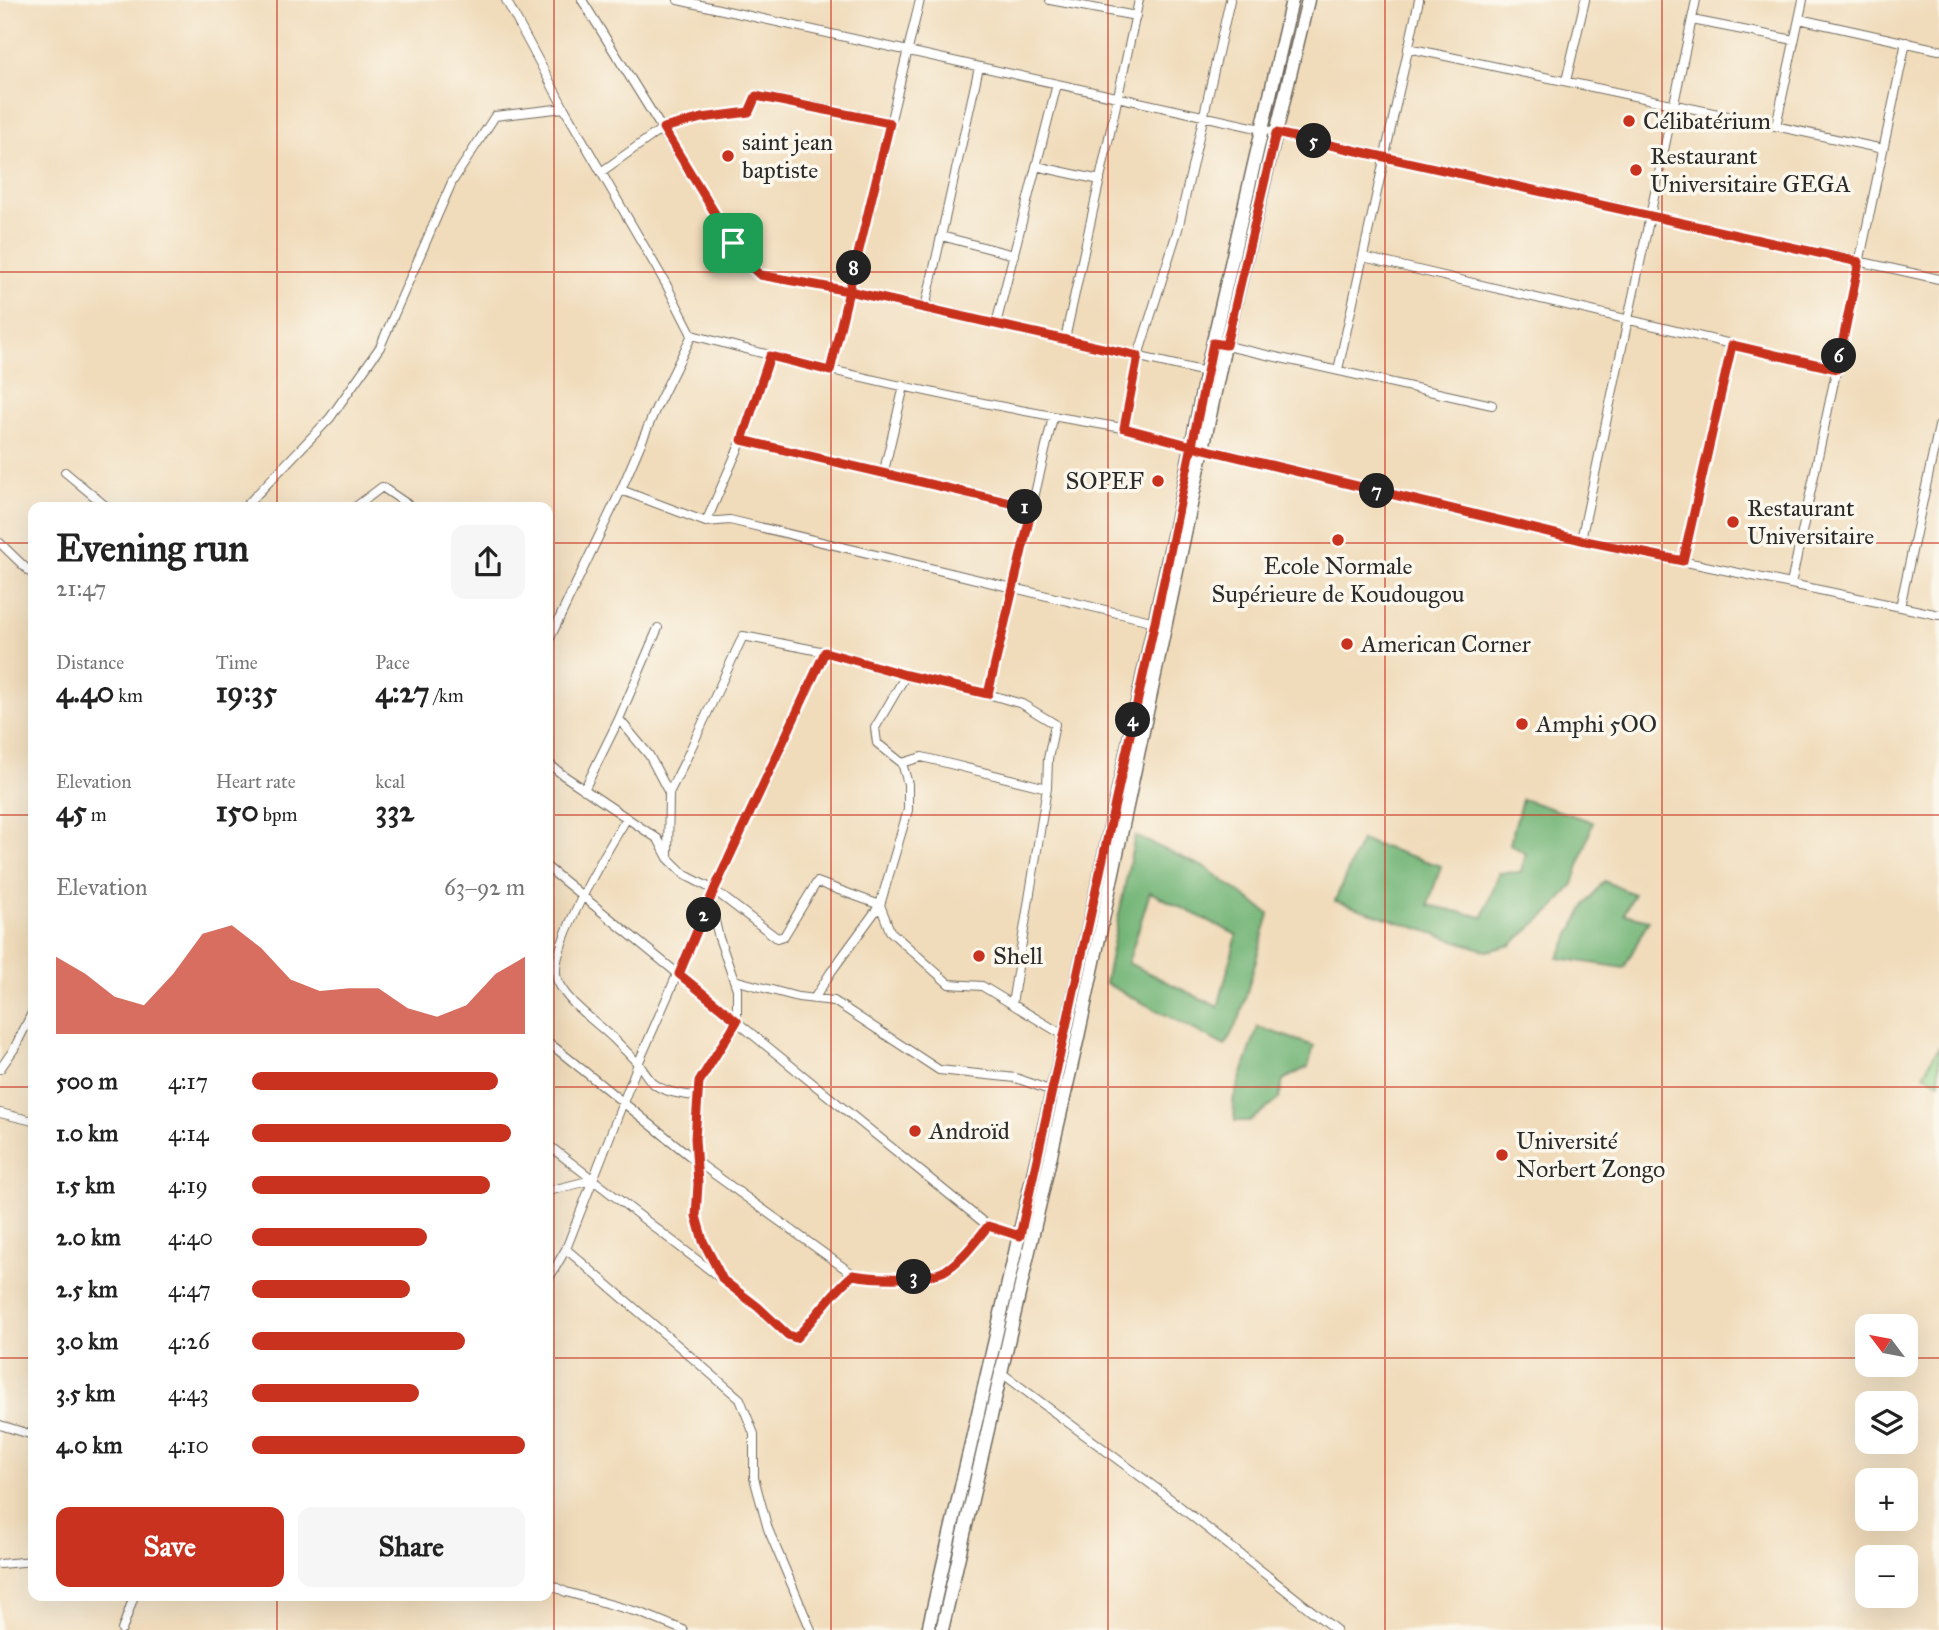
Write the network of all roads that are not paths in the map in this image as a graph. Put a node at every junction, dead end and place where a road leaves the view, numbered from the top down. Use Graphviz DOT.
graph roads {
  1 [pos="506,0"];
  2 [pos="582,0"];
  3 [pos="678,0"];
  4 [pos="920,0"];
  5 [pos="1050,0"];
  6 [pos="1139,0"];
  7 [pos="1230,0"];
  8 [pos="1292,0"];
  9 [pos="1308,0"];
  10 [pos="1419,0"];
  11 [pos="1585,0"];
  12 [pos="1696,0"];
  13 [pos="1802,0"];
  14 [pos="1136,16"];
  15 [pos="1799,19"];
  16 [pos="1692,20"];
  17 [pos="1794,40"];
  18 [pos="1906,43"];
  19 [pos="1408,48"];
  20 [pos="1939,50"];
  21 [pos="908,51"];
  22 [pos="979,66"];
  23 [pos="1566,81"];
  24 [pos="1056,84"];
  25 [pos="1118,97"];
  26 [pos="1674,104"];
  27 [pos="564,108"];
  28 [pos="1204,117"];
  29 [pos="890,123"];
  30 [pos="1776,126"];
  31 [pos="663,128"];
  32 [pos="1262,130"];
  33 [pos="1276,133"];
  34 [pos="1883,149"];
  35 [pos="1384,156"];
  36 [pos="1036,166"];
  37 [pos="601,172"];
  38 [pos="1100,180"];
  39 [pos="1650,215"];
  40 [pos="941,236"];
  41 [pos="1014,255"];
  42 [pos="1363,257"];
  43 [pos="1859,262"];
  44 [pos="1939,279"];
  45 [pos="849,291"];
  46 [pos="925,308"];
  47 [pos="1628,321"];
  48 [pos="996,324"];
  49 [pos="692,335"];
  50 [pos="1065,339"];
  51 [pos="1219,344"];
  52 [pos="1732,345"];
  53 [pos="770,356"];
  54 [pos="1138,356"];
  55 [pos="1837,369"];
  56 [pos="1338,370"];
  57 [pos="830,371"];
  58 [pos="1206,372"];
  59 [pos="904,386"];
  60 [pos="1492,405"];
  61 [pos="1053,417"];
  62 [pos="1939,426"];
  63 [pos="1124,428"];
  64 [pos="742,440"];
  65 [pos="1191,445"];
  66 [pos="1204,449"];
  67 [pos="65,472"];
  68 [pos="883,475"];
  69 [pos="621,490"];
  70 [pos="101,502"];
  71 [pos="250,502"];
  72 [pos="362,502"];
  73 [pos="405,502"];
  74 [pos="1032,508"];
  75 [pos="706,522"];
  76 [pos="1581,540"];
  77 [pos="0,542"];
  78 [pos="1683,561"];
  79 [pos="28,570"];
  80 [pos="1791,584"];
  81 [pos="1014,587"];
  82 [pos="1900,607"];
  83 [pos="1939,615"];
  84 [pos="553,618"];
  85 [pos="559,618"];
  86 [pos="1155,622"];
  87 [pos="658,628"];
  88 [pos="553,631"];
  89 [pos="825,652"];
  90 [pos="906,675"];
  91 [pos="988,694"];
  92 [pos="619,719"];
  93 [pos="902,763"];
  94 [pos="553,766"];
  95 [pos="1046,788"];
  96 [pos="584,790"];
  97 [pos="669,793"];
  98 [pos="627,818"];
  99 [pos="668,858"];
  100 [pos="553,872"];
  101 [pos="714,890"];
  102 [pos="583,896"];
  103 [pos="710,900"];
  104 [pos="880,905"];
  105 [pos="679,974"];
  106 [pos="734,980"];
  107 [pos="814,999"];
  108 [pos="1012,1004"];
  109 [pos="28,1021"];
  110 [pos="737,1021"];
  111 [pos="1065,1036"];
  112 [pos="553,1046"];
  113 [pos="638,1064"];
  114 [pos="0,1069"];
  115 [pos="1052,1091"];
  116 [pos="698,1097"];
  117 [pos="624,1104"];
  118 [pos="0,1113"];
  119 [pos="28,1120"];
  120 [pos="553,1149"];
  121 [pos="696,1161"];
  122 [pos="592,1180"];
  123 [pos="553,1190"];
  124 [pos="988,1226"];
  125 [pos="1020,1236"];
  126 [pos="566,1249"];
  127 [pos="553,1271"];
  128 [pos="853,1275"];
  129 [pos="723,1280"];
  130 [pos="990,1366"];
  131 [pos="1002,1373"];
  132 [pos="0,1425"];
  133 [pos="28,1433"];
  134 [pos="28,1561"];
  135 [pos="0,1564"];
  136 [pos="553,1586"];
  137 [pos="132,1601"];
  138 [pos="122,1630"];
  139 [pos="683,1630"];
  140 [pos="811,1630"];
  141 [pos="928,1630"];
  142 [pos="942,1630"];
  143 [pos="1336,1630"];
  1 -- 27 [label="street"];
  2 -- 31 [label="street"];
  3 -- 21 [label="street"];
  4 -- 21 [label="street"];
  5 -- 14 [label="street"];
  6 -- 14 [label="street"];
  7 -- 28 [label="street"];
  8 -- 32 [label="main road"];
  9 -- 33 [label="main road"];
  10 -- 19 [label="street"];
  11 -- 23 [label="street"];
  12 -- 16 [label="street"];
  13 -- 15 [label="street"];
  14 -- 25 [label="street"];
  15 -- 17 [label="street"];
  15 -- 18 [label="street"];
  16 -- 17 [label="street"];
  16 -- 26 [label="street"];
  17 -- 30 [label="street"];
  18 -- 20 [label="street"];
  18 -- 34 [label="street"];
  19 -- 23 [label="street"];
  19 -- 35 [label="street"];
  21 -- 22 [label="street"];
  21 -- 29 [label="street"];
  22 -- 24 [label="street"];
  22 -- 40 [label="street"];
  23 -- 26 [label="street"];
  24 -- 25 [label="street"];
  24 -- 36 [label="street"];
  25 -- 28 [label="street"];
  25 -- 38 [label="street"];
  26 -- 30 [label="street"];
  26 -- 39 [label="street"];
  27 -- 37 [label="street"];
  27 -- 71 [label="street"];
  28 -- 32 [label="street"];
  28 -- 54 [label="street"];
  29 -- 31 [label="street"];
  29 -- 45 [label="street"];
  30 -- 34 [label="street"];
  31 -- 37 [label="street"];
  31 -- 45 [label="street"];
  32 -- 33 [label="street"];
  32 -- 51 [label="main road"];
  33 -- 35 [label="street"];
  33 -- 51 [label="main road"];
  34 -- 43 [label="street"];
  35 -- 39 [label="street"];
  35 -- 42 [label="street"];
  36 -- 38 [label="street"];
  36 -- 41 [label="street"];
  37 -- 49 [label="street"];
  38 -- 50 [label="street"];
  39 -- 43 [label="street"];
  39 -- 47 [label="street"];
  40 -- 41 [label="street"];
  40 -- 46 [label="street"];
  41 -- 48 [label="street"];
  42 -- 47 [label="street"];
  42 -- 56 [label="street"];
  43 -- 44 [label="street"];
  43 -- 55 [label="street"];
  45 -- 46 [label="street"];
  45 -- 57 [label="street"];
  46 -- 48 [label="street"];
  47 -- 52 [label="street"];
  47 -- 76 [label="street"];
  48 -- 50 [label="street"];
  49 -- 53 [label="street"];
  49 -- 69 [label="street"];
  50 -- 54 [label="street"];
  51 -- 56 [label="street"];
  51 -- 58 [label="main road"];
  51 -- 66 [label="main road"];
  52 -- 55 [label="street"];
  52 -- 78 [label="street"];
  53 -- 57 [label="street"];
  53 -- 64 [label="street"];
  54 -- 58 [label="street"];
  54 -- 63 [label="street"];
  55 -- 80 [label="street"];
  56 -- 60 [label="street"];
  57 -- 59 [label="street"];
  58 -- 65 [label="main road"];
  59 -- 61 [label="street"];
  59 -- 68 [label="street"];
  61 -- 63 [label="street"];
  61 -- 74 [label="street"];
  62 -- 82 [label="street"];
  63 -- 65 [label="street"];
  64 -- 68 [label="street"];
  64 -- 75 [label="street"];
  65 -- 66 [label="street"];
  65 -- 86 [label="main road"];
  66 -- 76 [label="street"];
  66 -- 131 [label="main road"];
  67 -- 70 [label="street"];
  68 -- 74 [label="street"];
  69 -- 75 [label="street"];
  69 -- 85 [label="street"];
  72 -- 73 [label="street"];
  74 -- 81 [label="street"];
  75 -- 81 [label="street"];
  76 -- 78 [label="street"];
  77 -- 79 [label="street"];
  78 -- 80 [label="street"];
  80 -- 82 [label="street"];
  81 -- 86 [label="street"];
  81 -- 91 [label="street"];
  82 -- 83 [label="street"];
  84 -- 85 [label="street"];
  85 -- 88 [label="street"];
  86 -- 111 [label="main road"];
  87 -- 92 [label="street"];
  89 -- 90 [label="street"];
  89 -- 97 [label="street"];
  89 -- 101 [label="street"];
  90 -- 91 [label="street"];
  90 -- 93 [label="street"];
  91 -- 95 [label="street"];
  92 -- 96 [label="street"];
  92 -- 97 [label="street"];
  93 -- 95 [label="street"];
  93 -- 104 [label="street"];
  94 -- 96 [label="street"];
  95 -- 108 [label="street"];
  96 -- 98 [label="street"];
  97 -- 99 [label="street"];
  98 -- 99 [label="street"];
  98 -- 102 [label="street"];
  99 -- 101 [label="street"];
  100 -- 102 [label="street"];
  101 -- 103 [label="street"];
  101 -- 104 [label="street"];
  102 -- 105 [label="street"];
  102 -- 113 [label="street"];
  103 -- 105 [label="street"];
  103 -- 106 [label="street"];
  104 -- 107 [label="street"];
  104 -- 108 [label="street"];
  105 -- 110 [label="street"];
  105 -- 113 [label="street"];
  106 -- 107 [label="street"];
  106 -- 110 [label="street"];
  107 -- 115 [label="street"];
  108 -- 111 [label="street"];
  109 -- 114 [label="street"];
  110 -- 116 [label="street"];
  110 -- 124 [label="street"];
  111 -- 115 [label="main road"];
  112 -- 117 [label="street"];
  113 -- 116 [label="street"];
  113 -- 117 [label="street"];
  115 -- 125 [label="main road"];
  116 -- 121 [label="street"];
  117 -- 121 [label="street"];
  117 -- 122 [label="street"];
  118 -- 119 [label="street"];
  120 -- 122 [label="street"];
  121 -- 128 [label="street"];
  121 -- 129 [label="street"];
  122 -- 123 [label="street"];
  122 -- 126 [label="street"];
  122 -- 129 [label="street"];
  124 -- 125 [label="street"];
  124 -- 128 [label="street"];
  125 -- 130 [label="main road"];
  126 -- 127 [label="street"];
  126 -- 140 [label="street"];
  128 -- 129 [label="street"];
  130 -- 131 [label="street"];
  130 -- 141 [label="main road"];
  131 -- 142 [label="main road"];
  131 -- 143 [label="street"];
  132 -- 133 [label="street"];
  134 -- 135 [label="street"];
  136 -- 139 [label="street"];
  137 -- 138 [label="street"];
}
